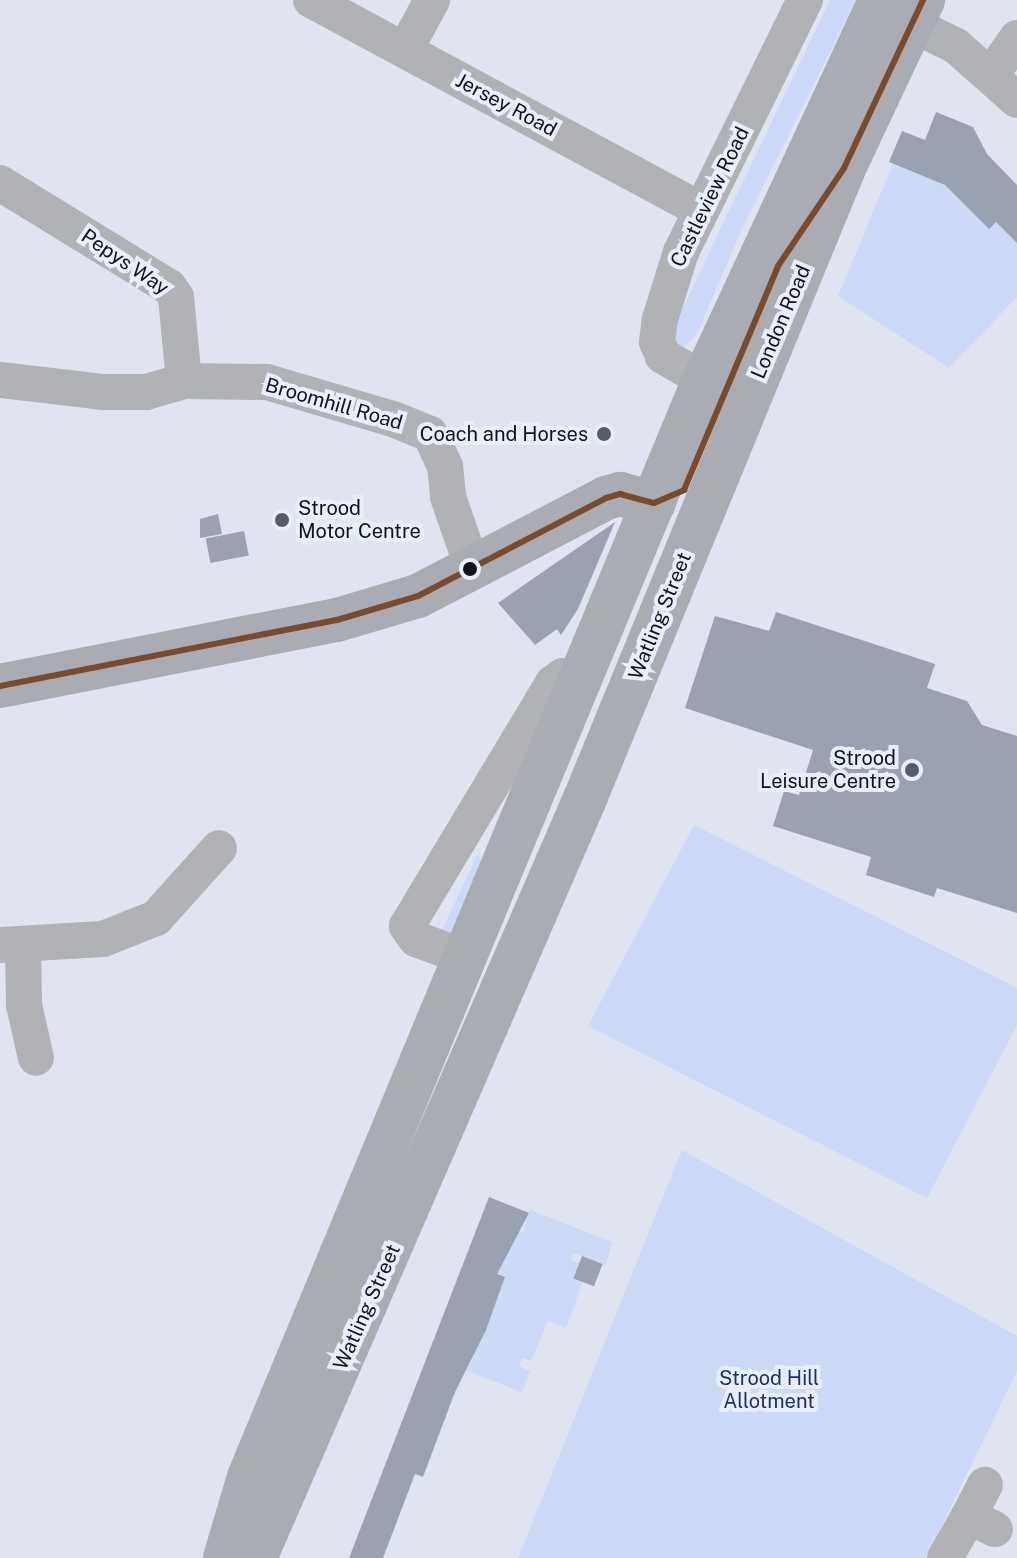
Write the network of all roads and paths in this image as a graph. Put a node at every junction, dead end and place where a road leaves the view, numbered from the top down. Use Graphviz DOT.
graph roads {
  1 [pos="311,0"];
  2 [pos="432,0"];
  3 [pos="805,0"];
  4 [pos="898,8"];
  5 [pos="1017,38"];
  6 [pos="405,50"];
  7 [pos="992,74"];
  8 [pos="1017,100"];
  9 [pos="0,183"];
  10 [pos="701,210"];
  11 [pos="0,380"];
  12 [pos="184,381"];
  13 [pos="726,391"];
  14 [pos="654,503"];
  15 [pos="703,513"];
  16 [pos="473,569"];
  17 [pos="581,681"];
  18 [pos="0,686"];
  19 [pos="617,720"];
  20 [pos="219,848"];
  21 [pos="11,945"];
  22 [pos="464,957"];
  23 [pos="476,1054"];
  24 [pos="36,1058"];
  25 [pos="354,1224"];
  26 [pos="983,1510"];
  27 [pos="225,1558"];
  28 [pos="255,1558"];
  29 [pos="945,1558"];
  1 -- 6 [label="street, Jersey Road"];
  2 -- 6 [label="street"];
  3 -- 10 [label="street, Castleview Road"];
  4 -- 7 [label="street"];
  4 -- 13 [label="main road"];
  4 -- 13 [label="main road, London Road"];
  5 -- 7 [label="street"];
  6 -- 10 [label="street, Jersey Road"];
  7 -- 8 [label="street"];
  9 -- 12 [label="street, Pepys Way"];
  10 -- 13 [label="street, Castleview Road"];
  11 -- 12 [label="street, Broomhill Road"];
  12 -- 16 [label="street, Broomhill Road"];
  13 -- 14 [label="main road, London Road"];
  13 -- 15 [label="main road, London Road"];
  14 -- 16 [label="main road"];
  14 -- 17 [label="main road, Watling Street"];
  15 -- 19 [label="main road, Watling Street"];
  16 -- 18 [label="main road"];
  17 -- 22 [label="main road, Watling Street"];
  17 -- 22 [label="street, Watling Street"];
  19 -- 22 [label="main road, Watling Street"];
  19 -- 23 [label="main road, Watling Street"];
  20 -- 21 [label="street"];
  21 -- 24 [label="street"];
  22 -- 25 [label="main road, Watling Street"];
  23 -- 25 [label="main road, Watling Street"];
  23 -- 28 [label="main road, Watling Street"];
  25 -- 27 [label="main road, Watling Street"];
  26 -- 29 [label="street"];
}
